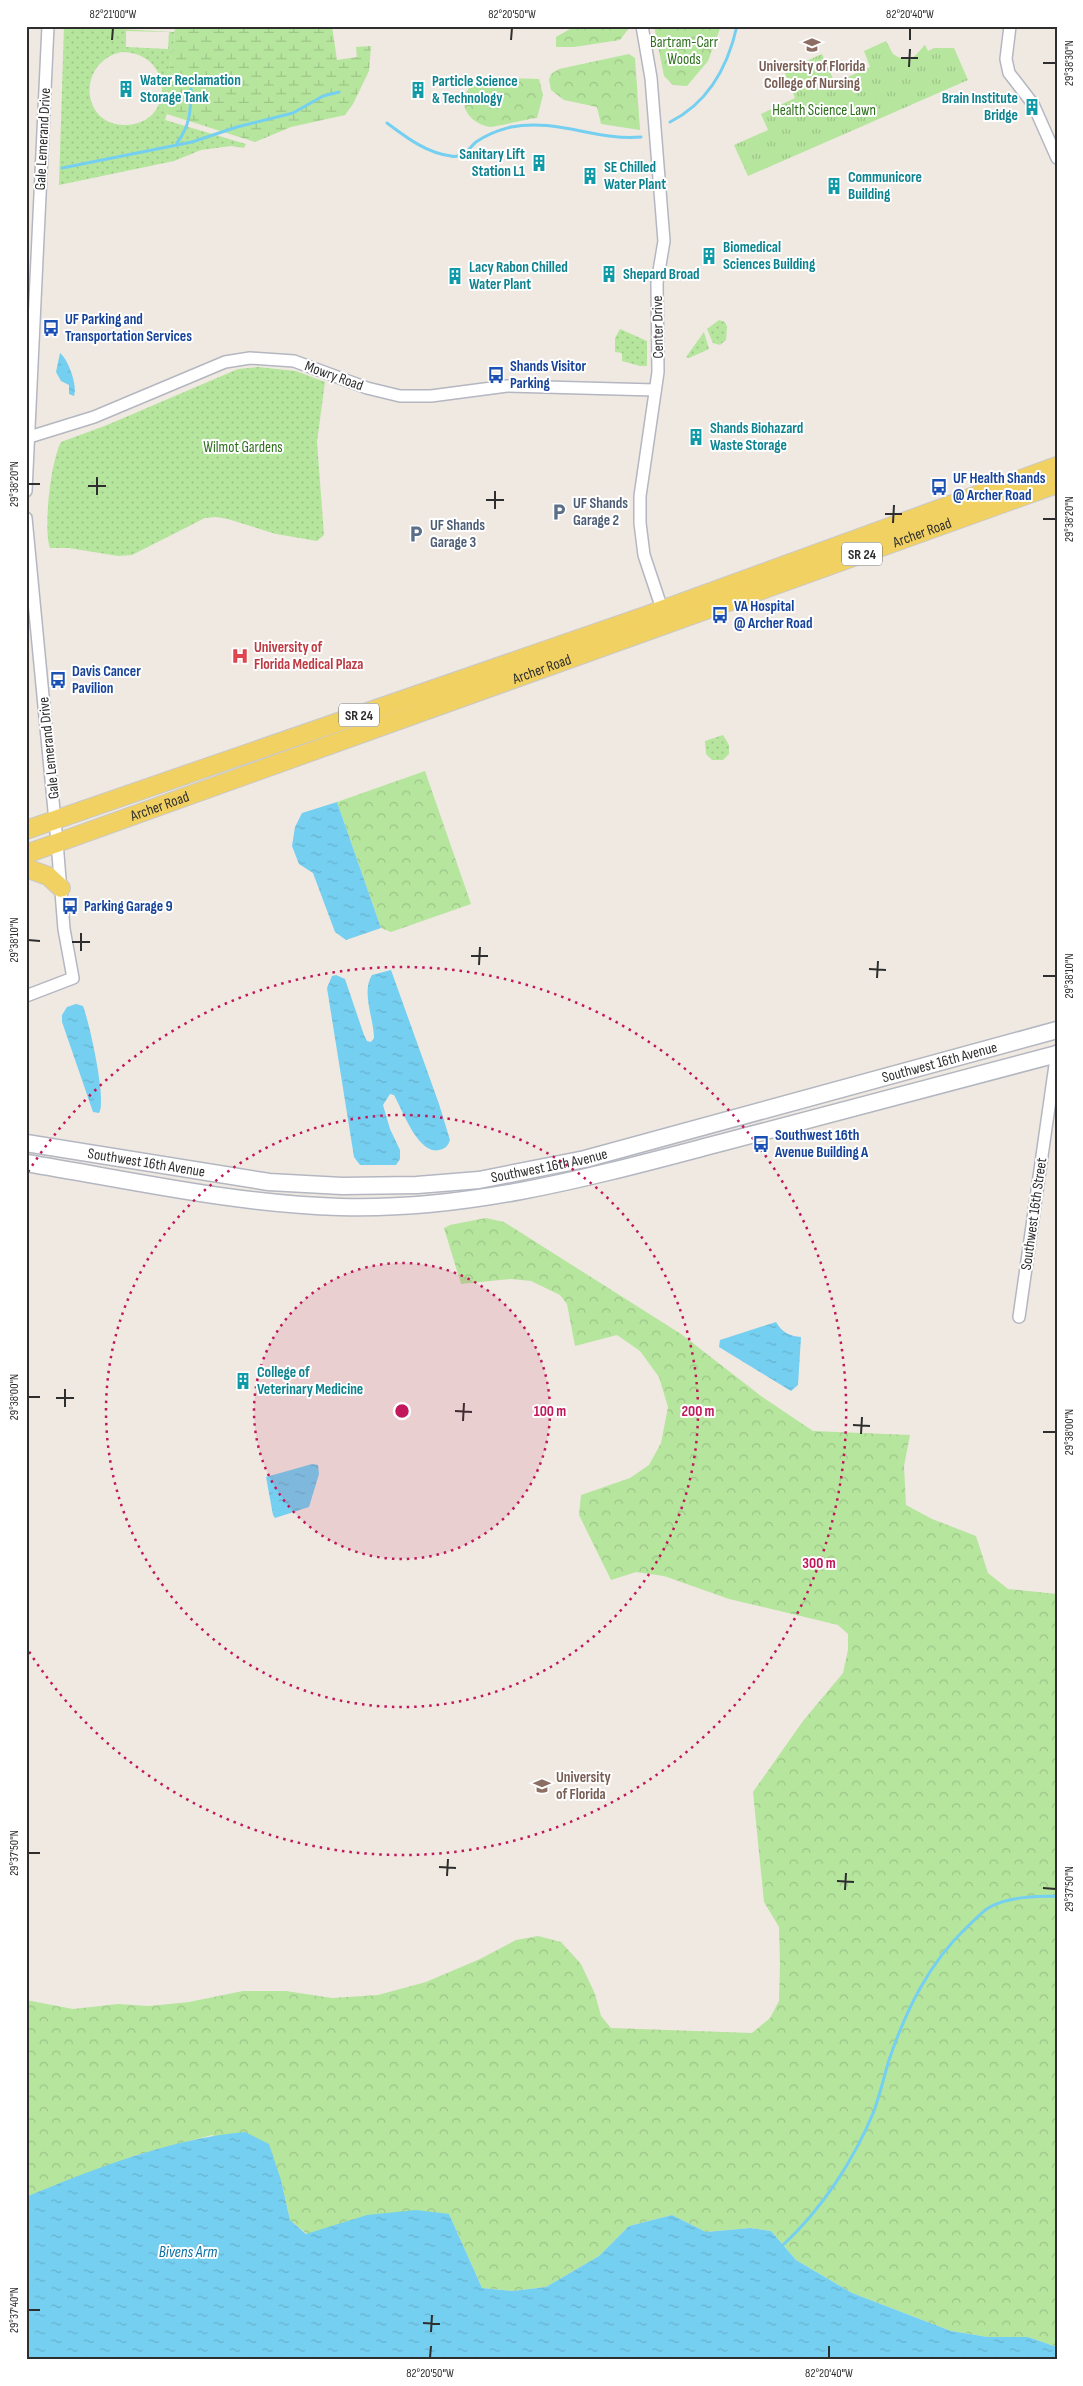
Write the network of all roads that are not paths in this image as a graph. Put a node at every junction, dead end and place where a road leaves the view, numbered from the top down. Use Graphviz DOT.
graph roads {
  1 [pos="48,26"];
  2 [pos="642,26"];
  3 [pos="1010,26"];
  4 [pos="1057,158"];
  5 [pos="655,390"];
  6 [pos="28,438"];
  7 [pos="1056,473"];
  8 [pos="26,491"];
  9 [pos="26,518"];
  10 [pos="665,617"];
  11 [pos="55,819"];
  12 [pos="26,830"];
  13 [pos="58,842"];
  14 [pos="26,854"];
  15 [pos="26,868"];
  16 [pos="61,888"];
  17 [pos="26,996"];
  18 [pos="1057,1030"];
  19 [pos="1057,1053"];
  20 [pos="26,1143"];
  21 [pos="26,1163"];
  22 [pos="1018,1317"];
  1 -- 6 [label="street, Gale Lemerand Drive"];
  2 -- 5 [label="street, Center Drive"];
  3 -- 4 [label="street"];
  5 -- 6 [label="street, Mowry Road"];
  5 -- 10 [label="street, Center Drive"];
  6 -- 8 [label="street, Gale Lemerand Drive"];
  7 -- 10 [label="main road, Archer Road / SR 24"];
  9 -- 11 [label="street, Gale Lemerand Drive"];
  10 -- 11 [label="main road, Archer Road / SR 24"];
  10 -- 13 [label="main road, Archer Road / SR 24"];
  11 -- 12 [label="main road, Archer Road / SR 24"];
  11 -- 13 [label="street, Gale Lemerand Drive"];
  13 -- 14 [label="main road, Archer Road / SR 24"];
  13 -- 16 [label="street, Gale Lemerand Drive"];
  15 -- 16 [label="main road"];
  16 -- 17 [label="street, Gale Lemerand Drive"];
  18 -- 20 [label="main road, Southwest 16th Avenue"];
  19 -- 21 [label="main road, Southwest 16th Avenue"];
  19 -- 22 [label="street, Southwest 16th Street"];
}
